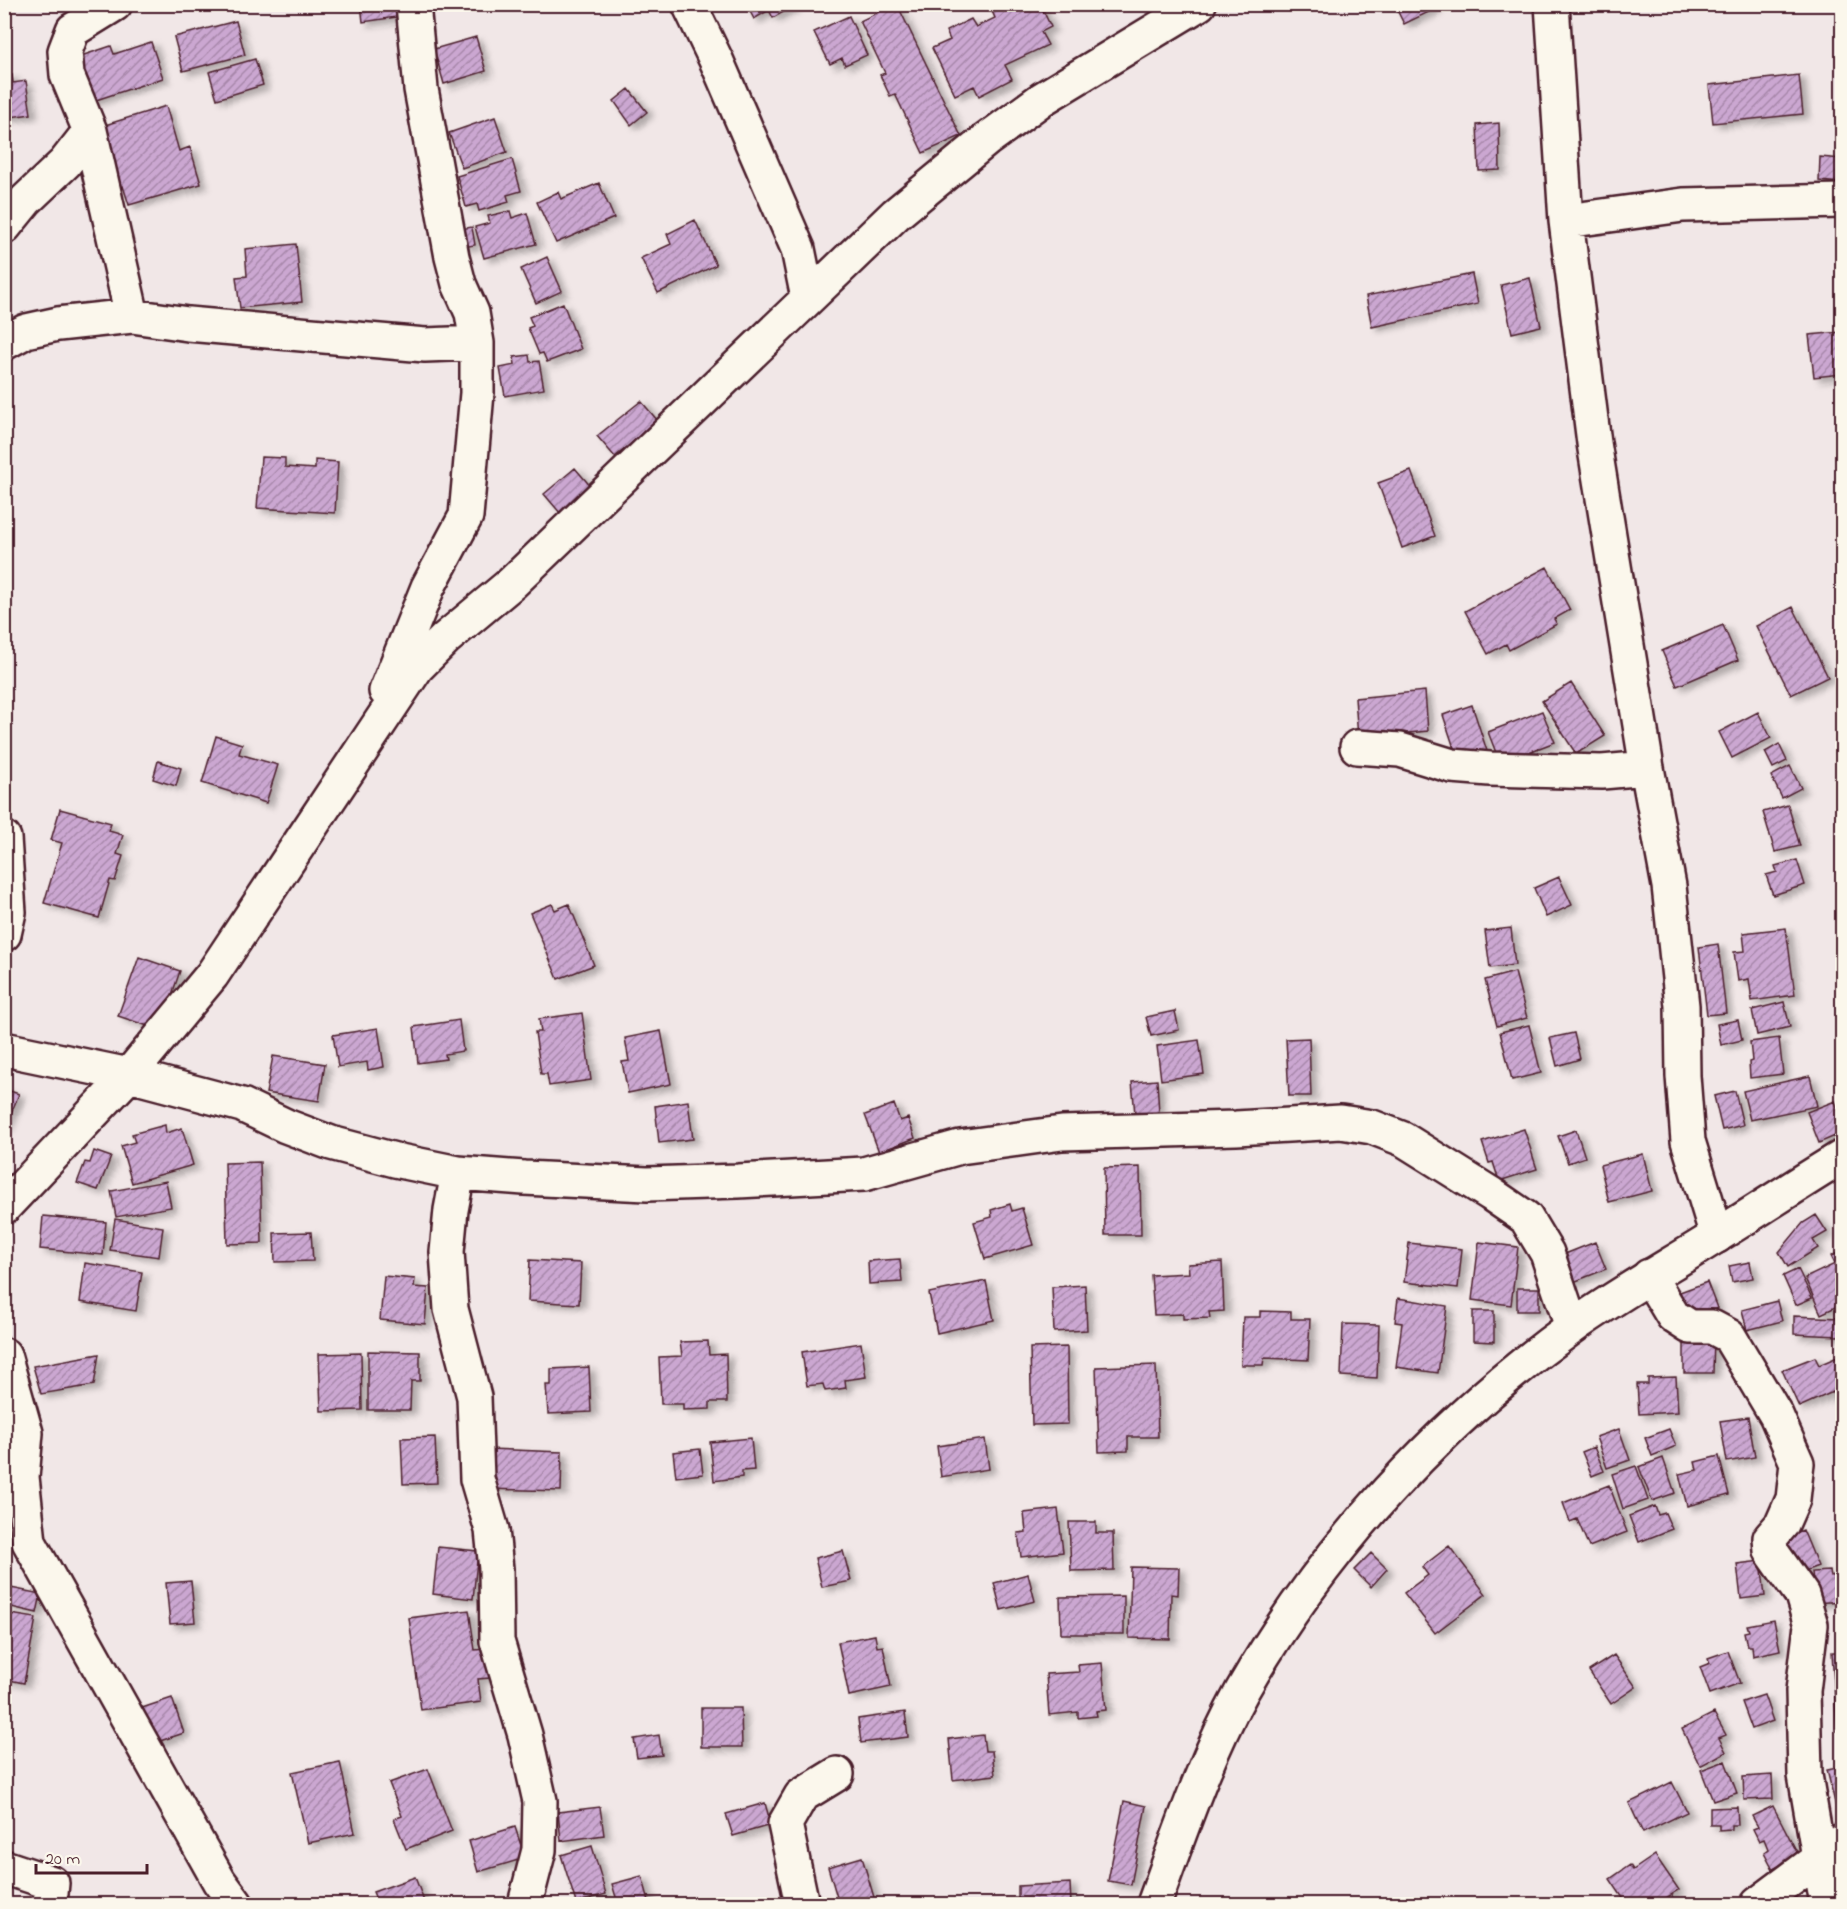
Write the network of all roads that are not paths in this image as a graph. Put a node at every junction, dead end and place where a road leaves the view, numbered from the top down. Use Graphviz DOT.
graph roads {
  1 [pos="115,4"];
  2 [pos="413,4"];
  3 [pos="689,4"];
  4 [pos="1199,4"];
  5 [pos="1552,4"];
  6 [pos="90,131"];
  7 [pos="1842,201"];
  8 [pos="1566,221"];
  9 [pos="4,227"];
  10 [pos="808,298"];
  11 [pos="132,316"];
  12 [pos="4,343"];
  13 [pos="477,343"];
  14 [pos="368,737"];
  15 [pos="1357,747"];
  16 [pos="1647,768"];
  17 [pos="4,838"];
  18 [pos="4,934"];
  19 [pos="4,1049"];
  20 [pos="129,1075"];
  21 [pos="1842,1157"];
  22 [pos="458,1173"];
  23 [pos="4,1207"];
  24 [pos="1717,1236"];
  25 [pos="1649,1275"];
  26 [pos="1572,1327"];
  27 [pos="4,1355"];
  28 [pos="837,1774"];
  29 [pos="1830,1850"];
  30 [pos="4,1867"];
  31 [pos="50,1905"];
  32 [pos="236,1905"];
  33 [pos="525,1905"];
  34 [pos="802,1905"];
  35 [pos="1154,1905"];
  36 [pos="1758,1905"];
  37 [pos="1827,1905"];
  1 -- 6 [label="street"];
  2 -- 13 [label="street"];
  3 -- 10 [label="street"];
  4 -- 10 [label="street"];
  5 -- 8 [label="street"];
  6 -- 9 [label="street"];
  6 -- 11 [label="street"];
  7 -- 8 [label="street"];
  8 -- 16 [label="street"];
  10 -- 14 [label="street"];
  11 -- 12 [label="street"];
  11 -- 13 [label="street"];
  13 -- 14 [label="street"];
  14 -- 20 [label="street"];
  15 -- 16 [label="street"];
  16 -- 24 [label="street"];
  17 -- 18 [label="street"];
  19 -- 20 [label="street"];
  20 -- 22 [label="street"];
  20 -- 23 [label="street"];
  21 -- 24 [label="street"];
  22 -- 26 [label="street"];
  22 -- 33 [label="street"];
  24 -- 25 [label="street"];
  25 -- 26 [label="street"];
  25 -- 29 [label="street"];
  26 -- 35 [label="street"];
  27 -- 32 [label="street"];
  28 -- 34 [label="street"];
  29 -- 36 [label="street"];
  29 -- 37 [label="street"];
  30 -- 31 [label="street"];
}
